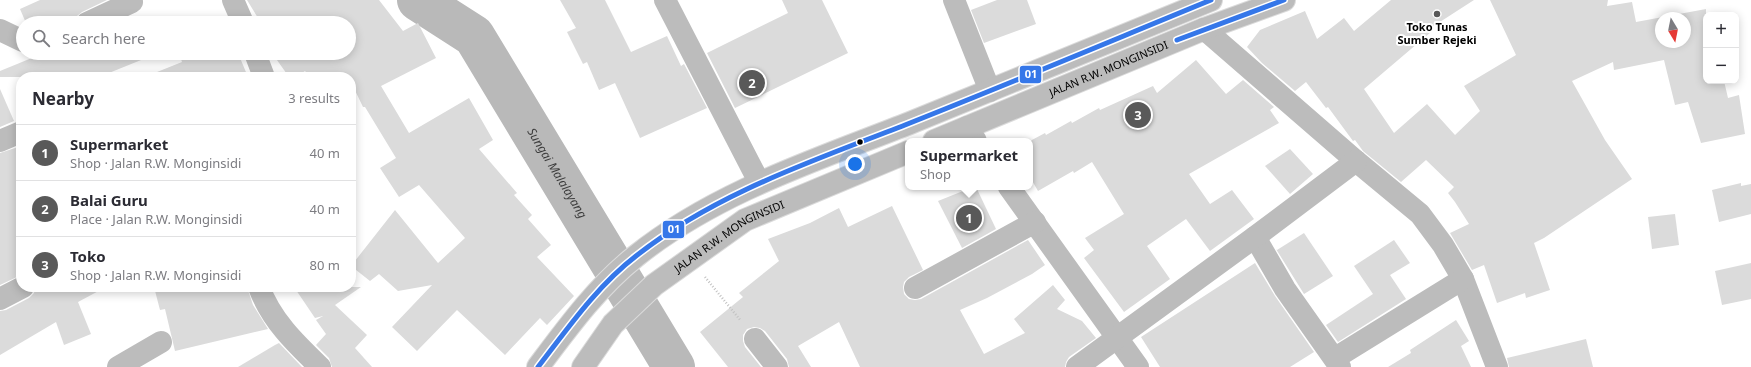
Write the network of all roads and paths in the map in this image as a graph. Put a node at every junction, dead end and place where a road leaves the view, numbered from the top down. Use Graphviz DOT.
graph roads {
  1 [pos="233,0"];
  2 [pos="666,0"];
  3 [pos="954,0"];
  4 [pos="1211,0"];
  5 [pos="1284,0"];
  6 [pos="132,2"];
  7 [pos="102,16"];
  8 [pos="240,16"];
  9 [pos="1204,29"];
  10 [pos="0,30"];
  11 [pos="16,38"];
  12 [pos="258,60"];
  13 [pos="262,72"];
  14 [pos="990,91"];
  15 [pos="16,134"];
  16 [pos="972,134"];
  17 [pos="950,138"];
  18 [pos="0,141"];
  19 [pos="905,153"];
  20 [pos="1356,161"];
  21 [pos="759,182"];
  22 [pos="1011,190"];
  23 [pos="1034,222"];
  24 [pos="1255,238"];
  25 [pos="691,259"];
  26 [pos="1463,279"];
  27 [pos="915,288"];
  28 [pos="16,291"];
  29 [pos="261,292"];
  30 [pos="0,299"];
  31 [pos="755,338"];
  32 [pos="1116,338"];
  33 [pos="161,342"];
  34 [pos="1338,363"];
  35 [pos="118,367"];
  36 [pos="320,367"];
  37 [pos="538,367"];
  38 [pos="583,367"];
  39 [pos="777,367"];
  40 [pos="1077,367"];
  41 [pos="1138,367"];
  42 [pos="1497,367"];
  1 -- 8 [label="main road"];
  2 -- 21 [label="main road"];
  3 -- 14 [label="main road"];
  4 -- 14 [label="main road"];
  5 -- 9 [label="main road, JALAN R.W. MONGINSIDI"];
  6 -- 7 [label="main road"];
  9 -- 16 [label="main road, JALAN R.W. MONGINSIDI"];
  9 -- 20 [label="main road"];
  10 -- 11 [label="main road"];
  12 -- 13 [label="main road"];
  14 -- 21 [label="main road"];
  15 -- 18 [label="main road"];
  16 -- 17 [label="main road, JALAN R.W. MONGINSIDI"];
  19 -- 25 [label="main road, JALAN R.W. MONGINSIDI"];
  20 -- 24 [label="main road"];
  20 -- 26 [label="main road"];
  21 -- 37 [label="main road"];
  22 -- 23 [label="main road"];
  23 -- 27 [label="main road"];
  23 -- 32 [label="main road"];
  24 -- 32 [label="main road"];
  24 -- 34 [label="main road"];
  25 -- 31 [label="path"];
  25 -- 38 [label="main road, JALAN R.W. MONGINSIDI"];
  26 -- 34 [label="main road"];
  26 -- 42 [label="main road"];
  28 -- 30 [label="main road"];
  29 -- 36 [label="main road"];
  31 -- 39 [label="main road"];
  32 -- 40 [label="main road"];
  32 -- 41 [label="main road"];
  33 -- 35 [label="main road"];
}
